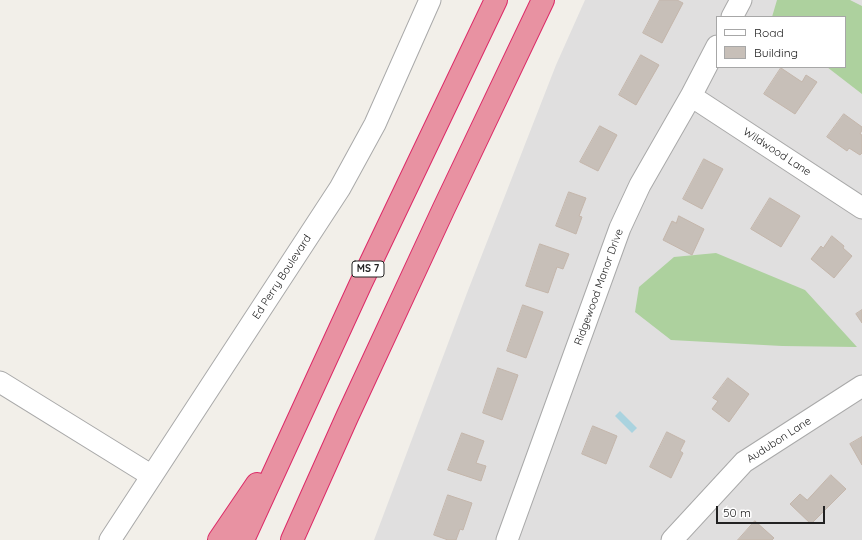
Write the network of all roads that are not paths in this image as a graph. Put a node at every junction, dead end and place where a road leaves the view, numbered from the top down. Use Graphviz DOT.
graph roads {
  1 [pos="428,0"];
  2 [pos="496,0"];
  3 [pos="543,0"];
  4 [pos="741,0"];
  5 [pos="733,16"];
  6 [pos="716,48"];
  7 [pos="691,96"];
  8 [pos="862,208"];
  9 [pos="0,382"];
  10 [pos="862,386"];
  11 [pos="301,416"];
  12 [pos="347,417"];
  13 [pos="152,476"];
  14 [pos="110,540"];
  15 [pos="219,540"];
  16 [pos="243,540"];
  17 [pos="292,540"];
  18 [pos="305,540"];
  19 [pos="507,540"];
  20 [pos="672,540"];
  1 -- 13 [label="street, Ed Perry Boulevard"];
  2 -- 11 [label="highway, MS 7"];
  3 -- 12 [label="highway"];
  4 -- 5 [label="street"];
  6 -- 7 [label="street, Ridgewood Manor Drive"];
  7 -- 8 [label="street, Wildwood Lane"];
  7 -- 19 [label="street, Ridgewood Manor Drive"];
  9 -- 13 [label="street"];
  10 -- 20 [label="street, Audubon Lane"];
  11 -- 15 [label="highway"];
  11 -- 16 [label="highway, MS 7"];
  12 -- 17 [label="highway"];
  12 -- 18 [label="highway"];
  13 -- 14 [label="street, Ed Perry Boulevard"];
}
